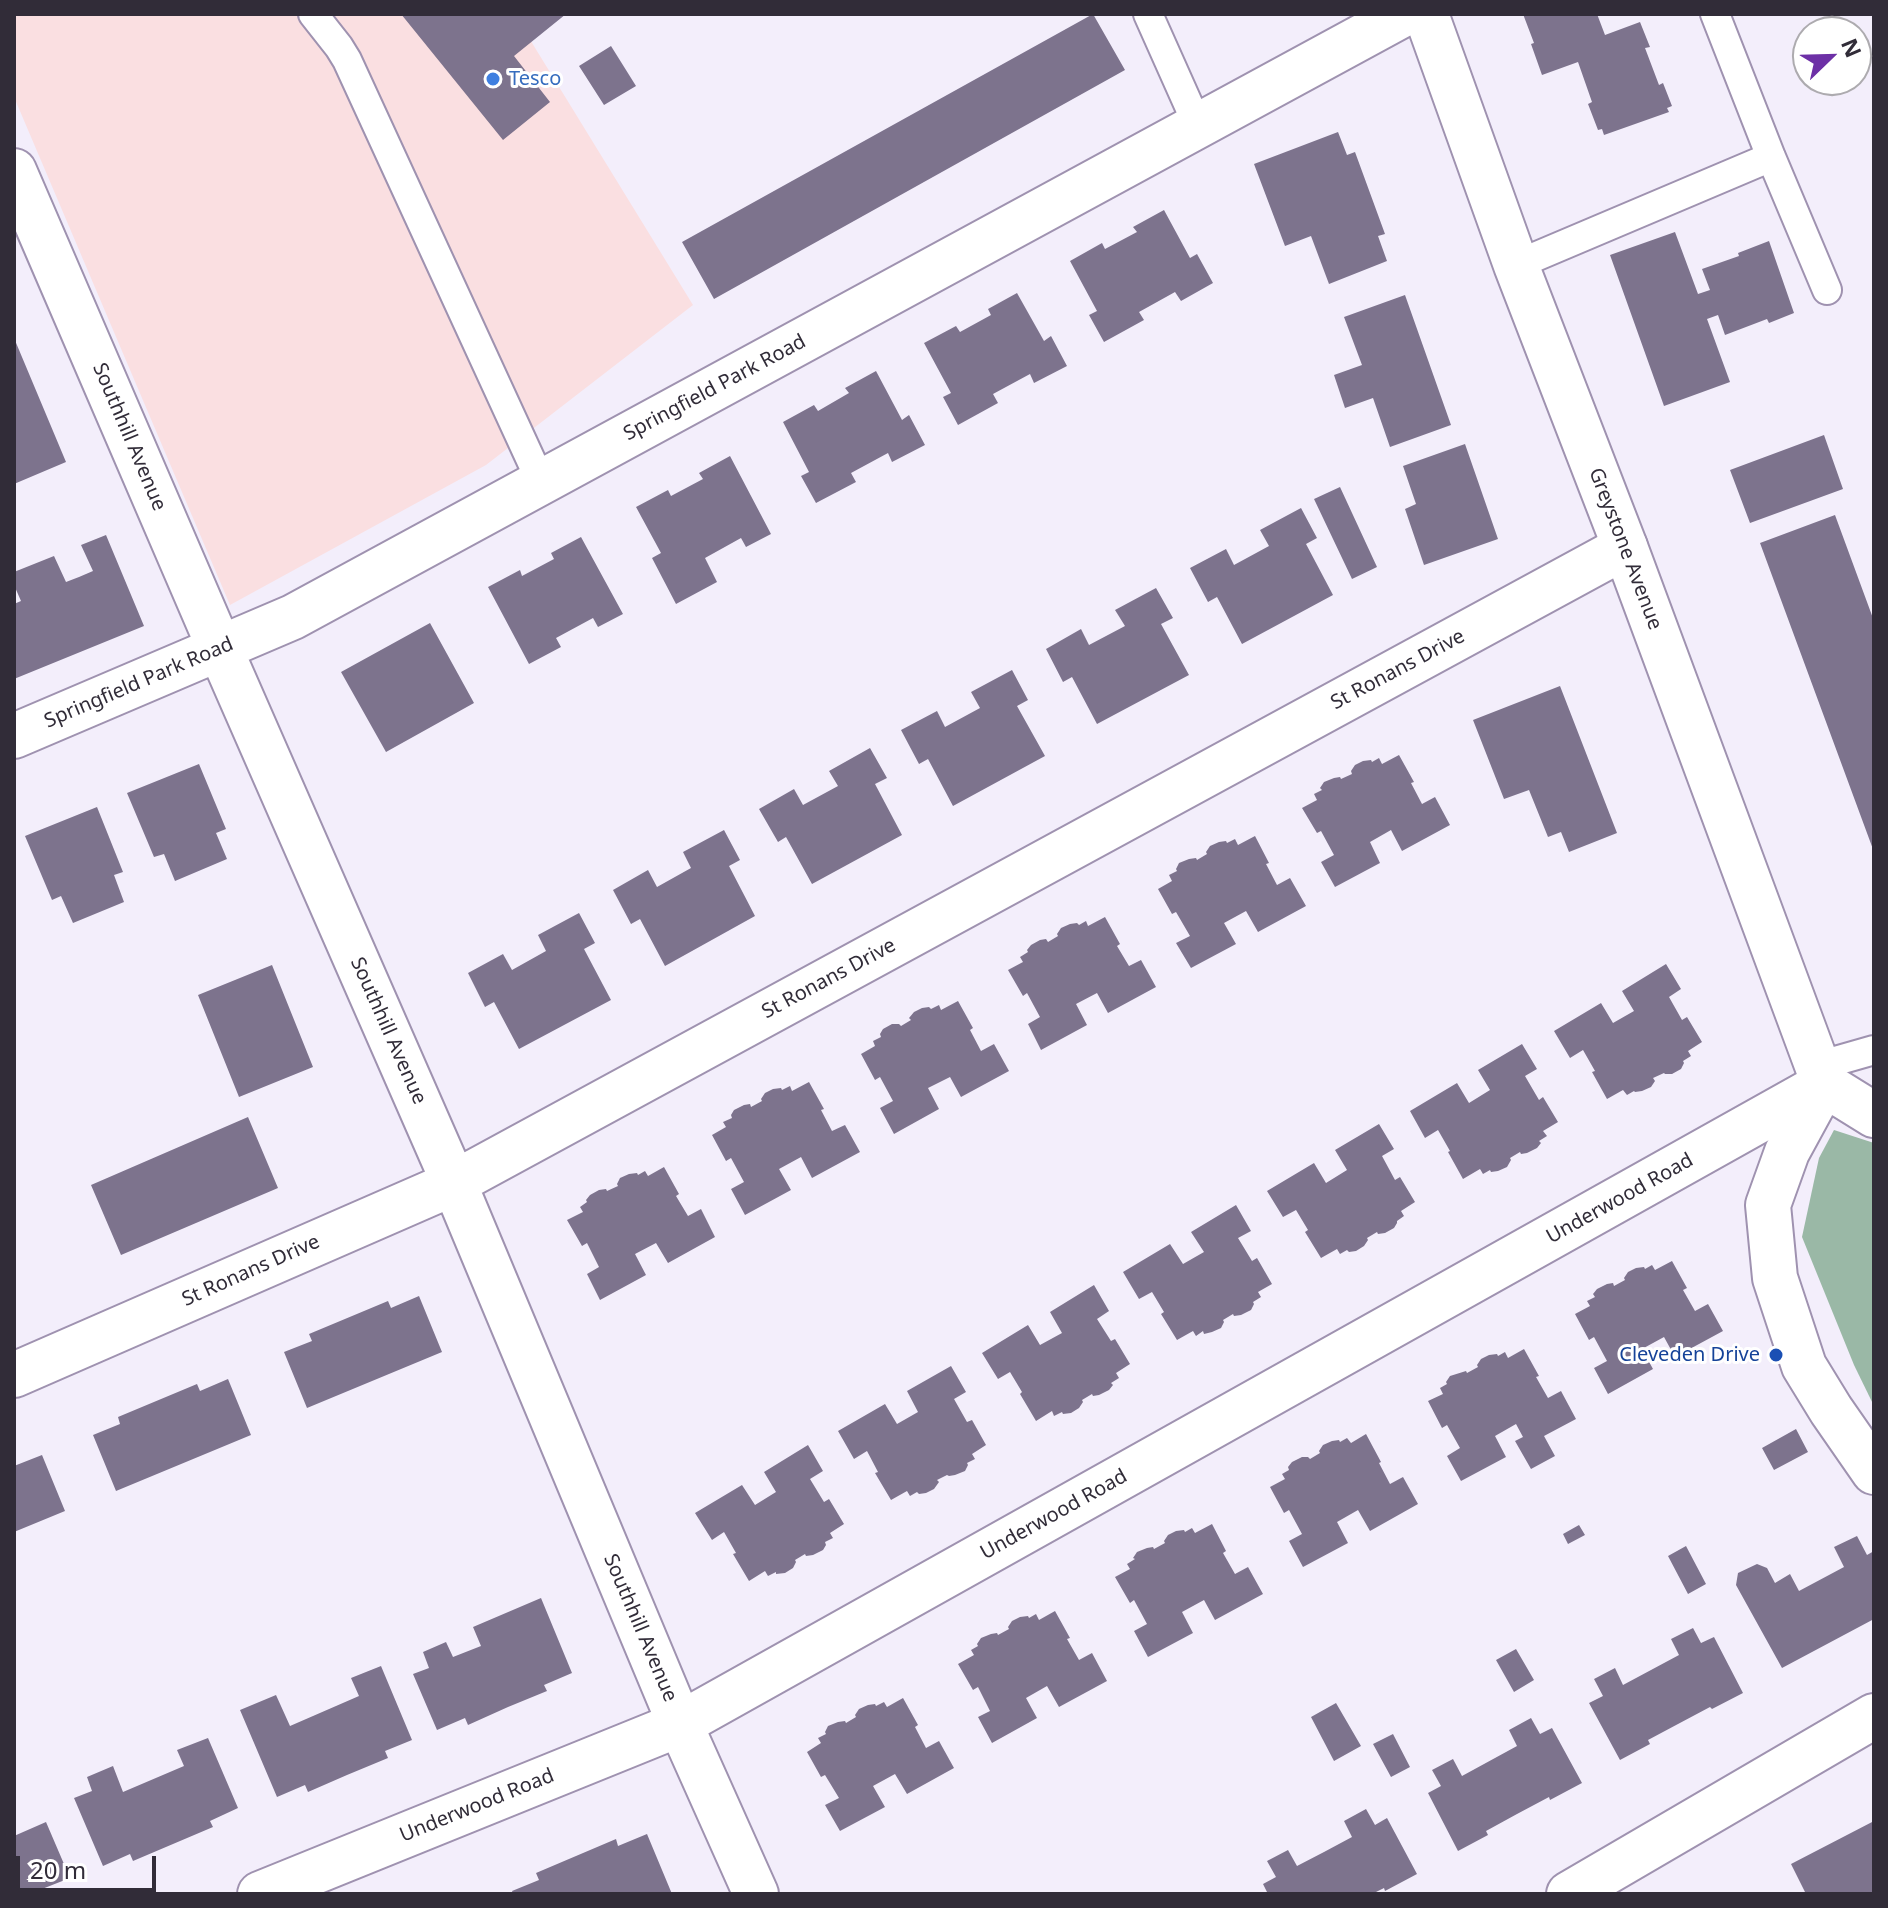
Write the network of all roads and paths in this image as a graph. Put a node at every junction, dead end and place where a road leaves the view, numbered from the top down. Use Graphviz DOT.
graph roads {
  1 [pos="313,14"];
  2 [pos="1148,14"];
  3 [pos="1404,14"];
  4 [pos="1426,14"];
  5 [pos="1715,14"];
  6 [pos="1198,126"];
  7 [pos="1771,157"];
  8 [pos="14,171"];
  9 [pos="1516,265"];
  10 [pos="1827,290"];
  11 [pos="541,482"];
  12 [pos="1625,547"];
  13 [pos="220,649"];
  14 [pos="14,736"];
  15 [pos="1874,1050"];
  16 [pos="1821,1075"];
  17 [pos="1874,1115"];
  18 [pos="454,1183"];
  19 [pos="14,1375"];
  20 [pos="1874,1472"];
  21 [pos="1874,1716"];
  22 [pos="680,1724"];
  23 [pos="260,1894"];
  24 [pos="756,1894"];
  25 [pos="1569,1894"];
  1 -- 11 [label="lane"];
  2 -- 6 [label="lane"];
  3 -- 6 [label="street, Springfield Park Road"];
  4 -- 9 [label="street, Greystone Avenue"];
  5 -- 7 [label="lane"];
  6 -- 11 [label="street, Springfield Park Road"];
  7 -- 9 [label="lane"];
  7 -- 10 [label="lane"];
  8 -- 13 [label="street, Southhill Avenue"];
  9 -- 12 [label="street, Greystone Avenue"];
  11 -- 13 [label="street, Springfield Park Road"];
  12 -- 16 [label="street, Greystone Avenue"];
  12 -- 18 [label="street, St Ronans Drive"];
  13 -- 14 [label="street, Springfield Park Road"];
  13 -- 18 [label="street, Southhill Avenue"];
  15 -- 16 [label="lane"];
  16 -- 17 [label="street"];
  16 -- 20 [label="street"];
  16 -- 22 [label="street, Underwood Road"];
  18 -- 19 [label="street, St Ronans Drive"];
  18 -- 22 [label="street, Southhill Avenue"];
  21 -- 25 [label="street"];
  22 -- 23 [label="street, Underwood Road"];
  22 -- 24 [label="street, Southhill Avenue"];
}
